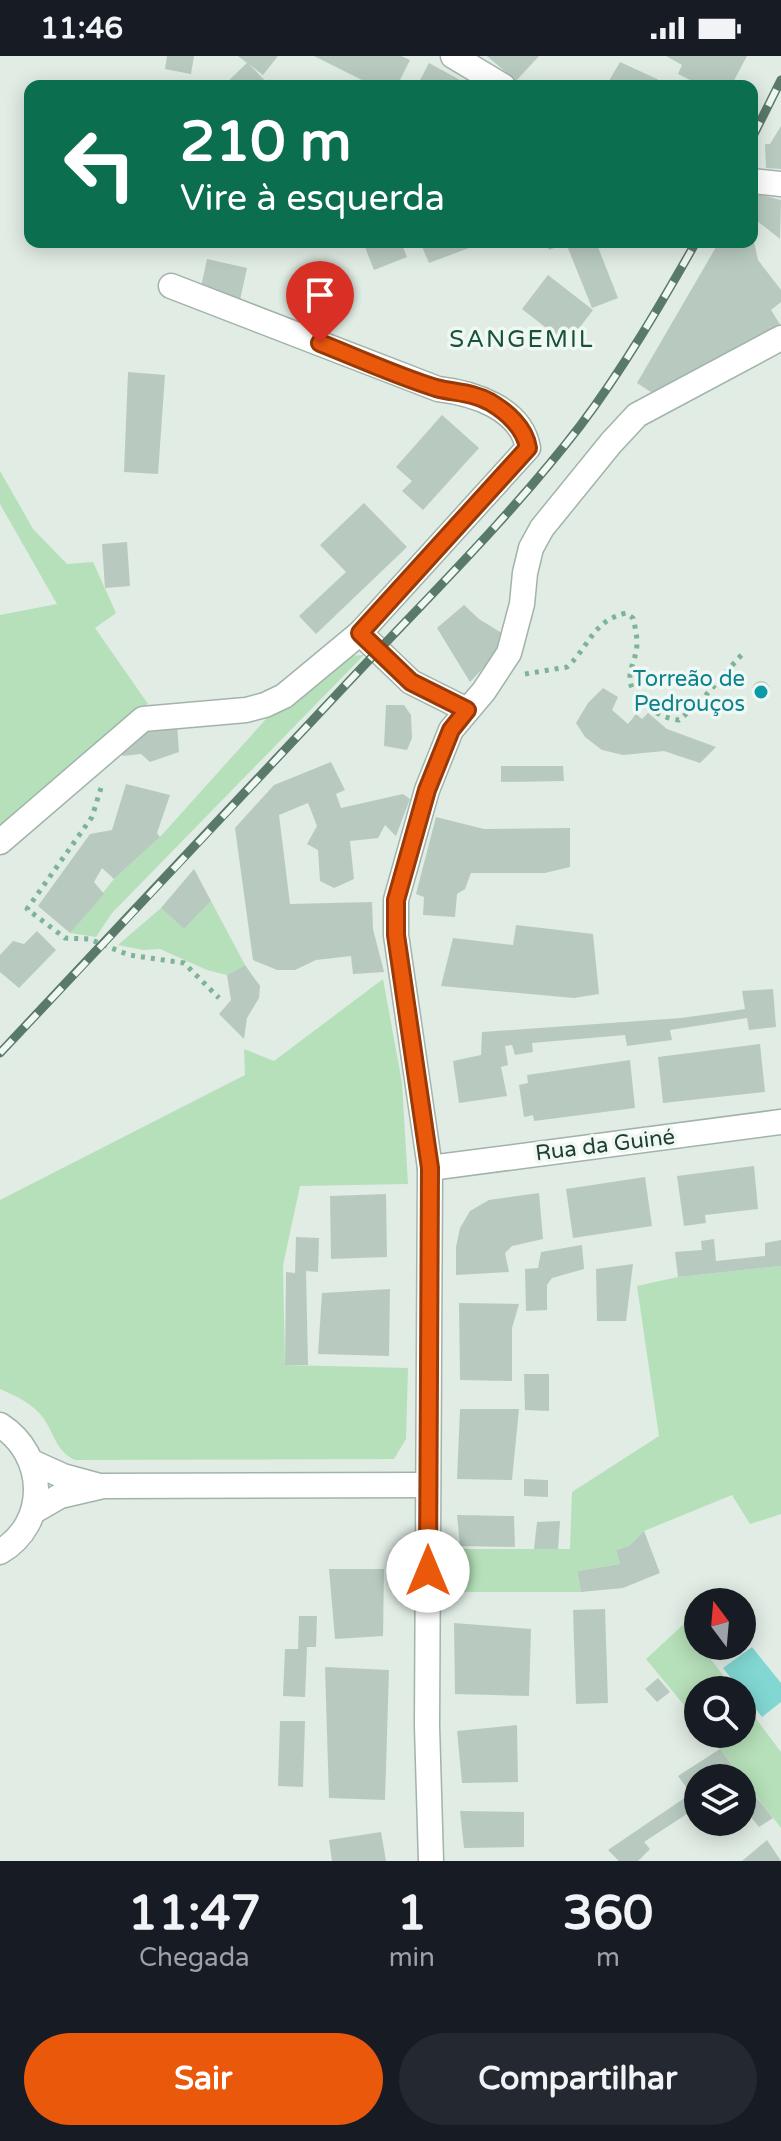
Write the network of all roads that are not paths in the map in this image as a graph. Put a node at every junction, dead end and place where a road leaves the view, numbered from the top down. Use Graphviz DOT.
graph roads {
  1 [pos="453,56"];
  2 [pos="493,80"];
  3 [pos="758,182"];
  4 [pos="781,184"];
  5 [pos="171,286"];
  6 [pos="781,338"];
  7 [pos="360,633"];
  8 [pos="467,710"];
  9 [pos="0,842"];
  10 [pos="781,1122"];
  11 [pos="430,1168"];
  12 [pos="0,1425"];
  13 [pos="32,1462"];
  14 [pos="419,1485"];
  15 [pos="103,1486"];
  16 [pos="34,1511"];
  17 [pos="0,1552"];
  18 [pos="431,1861"];
  1 -- 2 [label="street"];
  3 -- 4 [label="street"];
  5 -- 7 [label="street"];
  6 -- 8 [label="street"];
  7 -- 8 [label="street"];
  7 -- 9 [label="street"];
  8 -- 11 [label="street"];
  10 -- 11 [label="street, Rua da Guiné"];
  11 -- 14 [label="street"];
  12 -- 13 [label="street"];
  13 -- 15 [label="street"];
  13 -- 16 [label="street"];
  14 -- 15 [label="street"];
  14 -- 18 [label="street"];
  15 -- 16 [label="street"];
  16 -- 17 [label="street"];
}
